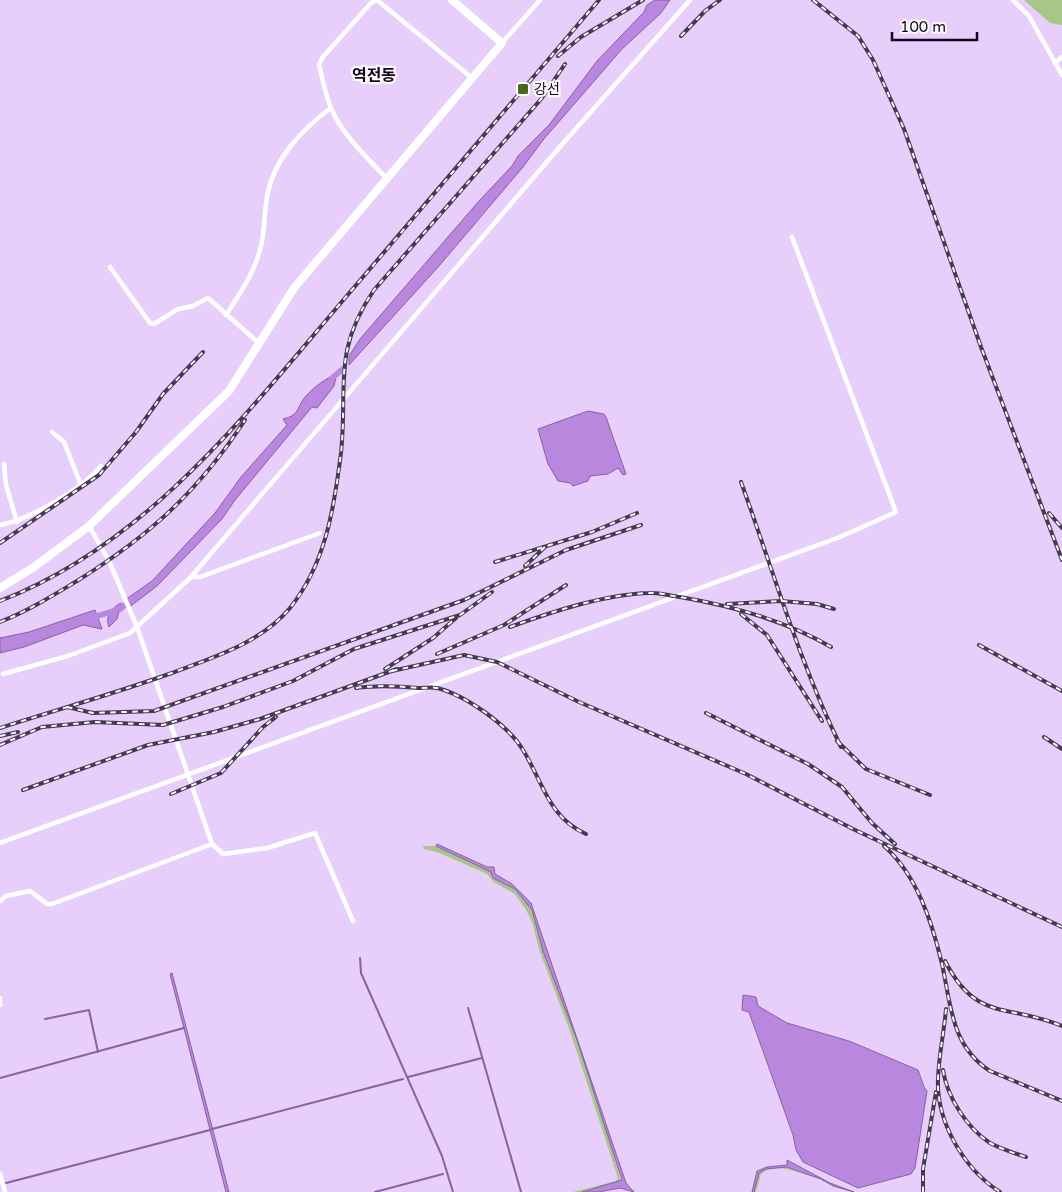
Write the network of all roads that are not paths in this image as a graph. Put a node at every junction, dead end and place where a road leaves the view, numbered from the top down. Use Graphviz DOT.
graph roads {
  1 [pos="377,0"];
  2 [pos="452,0"];
  3 [pos="540,0"];
  4 [pos="690,0"];
  5 [pos="1013,0"];
  6 [pos="502,43"];
  7 [pos="1062,57"];
  8 [pos="1055,63"];
  9 [pos="1062,75"];
  10 [pos="472,78"];
  11 [pos="331,108"];
  12 [pos="387,178"];
  13 [pos="792,237"];
  14 [pos="110,267"];
  15 [pos="226,315"];
  16 [pos="260,344"];
  17 [pos="52,432"];
  18 [pos="4,464"];
  19 [pos="101,466"];
  20 [pos="81,485"];
  21 [pos="17,522"];
  22 [pos="0,525"];
  23 [pos="89,526"];
  24 [pos="320,533"];
  25 [pos="192,576"];
  26 [pos="0,588"];
  27 [pos="137,627"];
  28 [pos="3,674"];
  29 [pos="187,773"];
  30 [pos="0,843"];
  31 [pos="212,844"];
  32 [pos="0,901"];
  33 [pos="354,921"];
  34 [pos="0,998"];
  35 [pos="0,1005"];
  36 [pos="0,1174"];
  37 [pos="5,1192"];
  1 -- 10 [label="street"];
  1 -- 11 [label="street"];
  2 -- 6 [label="main road"];
  3 -- 6 [label="street"];
  4 -- 25 [label="street"];
  5 -- 8 [label="street"];
  6 -- 10 [label="main road"];
  7 -- 8 [label="street"];
  8 -- 9 [label="street"];
  10 -- 12 [label="main road"];
  11 -- 12 [label="street"];
  11 -- 15 [label="street"];
  12 -- 16 [label="main road"];
  13 -- 29 [label="street"];
  14 -- 15 [label="street"];
  15 -- 16 [label="street"];
  16 -- 23 [label="main road"];
  17 -- 20 [label="street"];
  18 -- 21 [label="street"];
  19 -- 20 [label="street"];
  20 -- 21 [label="street"];
  21 -- 22 [label="street"];
  23 -- 26 [label="main road"];
  23 -- 27 [label="street"];
  24 -- 25 [label="street"];
  25 -- 27 [label="street"];
  27 -- 28 [label="street"];
  27 -- 29 [label="street"];
  29 -- 30 [label="street"];
  29 -- 31 [label="street"];
  31 -- 32 [label="street"];
  31 -- 33 [label="street"];
  34 -- 35 [label="street"];
  36 -- 37 [label="street"];
}
